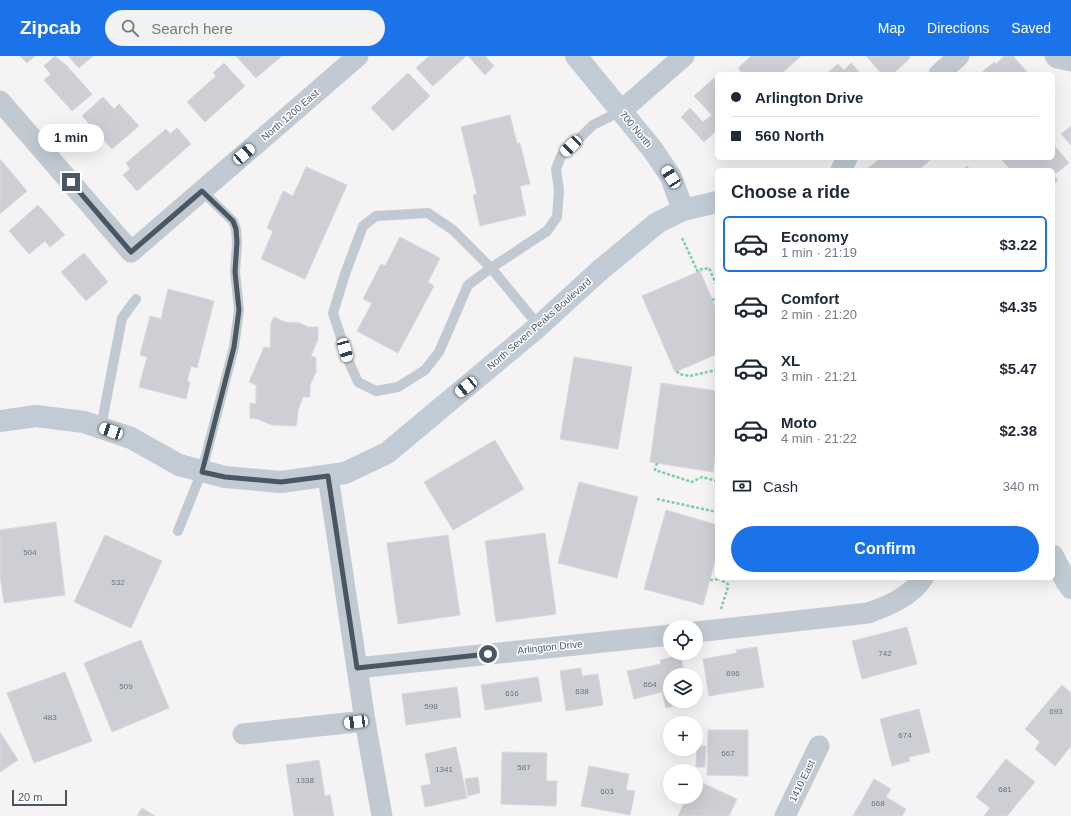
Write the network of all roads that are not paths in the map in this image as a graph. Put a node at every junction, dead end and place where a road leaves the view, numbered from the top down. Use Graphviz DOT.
graph roads {
  1 [pos="358,56"];
  2 [pos="576,56"];
  3 [pos="684,56"];
  4 [pos="959,56"];
  5 [pos="1055,56"];
  6 [pos="1071,61"];
  7 [pos="940,72"];
  8 [pos="0,101"];
  9 [pos="621,111"];
  10 [pos="202,191"];
  11 [pos="715,202"];
  12 [pos="684,210"];
  13 [pos="490,268"];
  14 [pos="136,299"];
  15 [pos="539,326"];
  16 [pos="0,421"];
  17 [pos="101,428"];
  18 [pos="202,472"];
  19 [pos="328,476"];
  20 [pos="178,531"];
  21 [pos="1055,560"];
  22 [pos="921,580"];
  23 [pos="1071,588"];
  24 [pos="703,631"];
  25 [pos="663,636"];
  26 [pos="357,668"];
  27 [pos="365,721"];
  28 [pos="243,734"];
  29 [pos="819,746"];
  30 [pos="382,816"];
  31 [pos="785,816"];
  1 -- 10 [label="street, North 1200 East"];
  2 -- 9 [label="street, 700 North"];
  3 -- 9 [label="street"];
  4 -- 7 [label="street"];
  5 -- 6 [label="street"];
  8 -- 10 [label="street, North 1200 East"];
  9 -- 12 [label="street, 700 North"];
  9 -- 13 [label="lane"];
  10 -- 18 [label="lane"];
  11 -- 12 [label="street, North Seven Peaks Boulevard"];
  12 -- 15 [label="street, North Seven Peaks Boulevard"];
  13 -- 13 [label="lane"];
  13 -- 15 [label="lane"];
  14 -- 17 [label="lane"];
  15 -- 19 [label="street, North Seven Peaks Boulevard"];
  16 -- 17 [label="street, North Seven Peaks Boulevard"];
  17 -- 18 [label="street, North Seven Peaks Boulevard"];
  18 -- 19 [label="street, North Seven Peaks Boulevard"];
  18 -- 20 [label="lane"];
  19 -- 26 [label="street"];
  21 -- 23 [label="street"];
  22 -- 24 [label="street"];
  25 -- 26 [label="street, Arlington Drive"];
  26 -- 27 [label="street"];
  27 -- 28 [label="street"];
  27 -- 30 [label="street"];
  29 -- 31 [label="street, 1410 East"];
}
